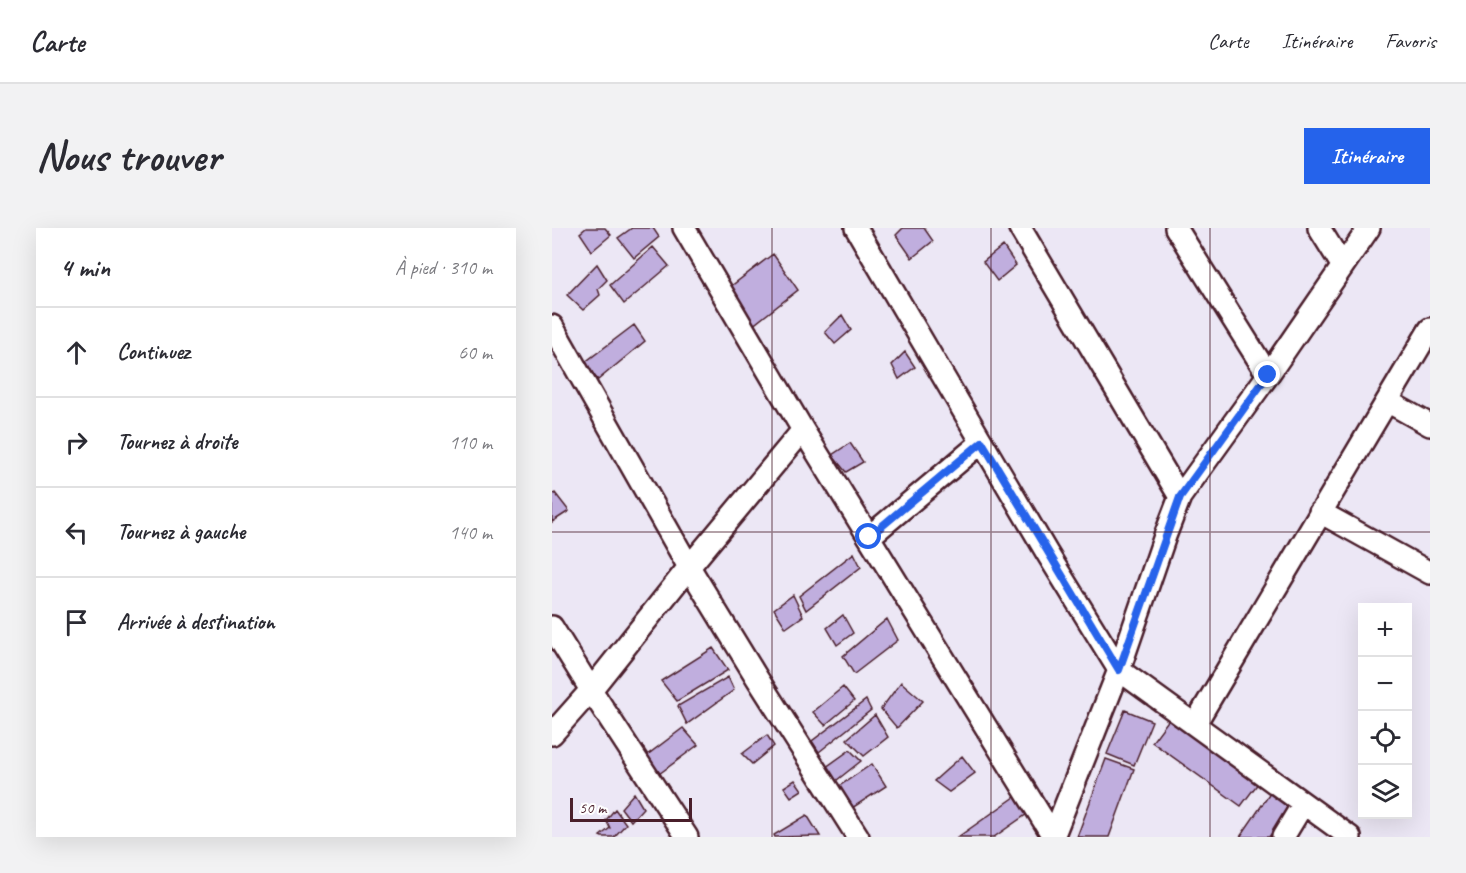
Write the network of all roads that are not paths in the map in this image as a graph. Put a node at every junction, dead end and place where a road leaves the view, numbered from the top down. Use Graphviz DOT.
graph roads {
  1 [pos="684,228"];
  2 [pos="856,228"];
  3 [pos="1020,228"];
  4 [pos="1176,228"];
  5 [pos="1319,228"];
  6 [pos="1369,228"];
  7 [pos="1342,265"];
  8 [pos="552,326"];
  9 [pos="1430,329"];
  10 [pos="1268,375"];
  11 [pos="1388,401"];
  12 [pos="1430,425"];
  13 [pos="803,430"];
  14 [pos="982,442"];
  15 [pos="1180,497"];
  16 [pos="1320,512"];
  17 [pos="869,537"];
  18 [pos="689,567"];
  19 [pos="1429,570"];
  20 [pos="552,627"];
  21 [pos="1119,670"];
  22 [pos="591,690"];
  23 [pos="1195,724"];
  24 [pos="552,734"];
  25 [pos="1303,804"];
  26 [pos="1053,836"];
  27 [pos="687,837"];
  28 [pos="858,837"];
  29 [pos="1283,837"];
  30 [pos="1350,837"];
  1 -- 13 [label="street"];
  2 -- 14 [label="street"];
  3 -- 15 [label="street"];
  4 -- 10 [label="street"];
  5 -- 7 [label="street"];
  6 -- 7 [label="street"];
  7 -- 10 [label="street"];
  8 -- 18 [label="street"];
  9 -- 11 [label="street"];
  10 -- 15 [label="street"];
  11 -- 12 [label="street"];
  11 -- 16 [label="street"];
  13 -- 17 [label="street"];
  13 -- 18 [label="street"];
  14 -- 17 [label="street"];
  14 -- 21 [label="street"];
  15 -- 21 [label="street"];
  16 -- 19 [label="street"];
  16 -- 23 [label="street"];
  17 -- 26 [label="street"];
  18 -- 22 [label="street"];
  18 -- 28 [label="street"];
  20 -- 22 [label="street"];
  21 -- 23 [label="street"];
  21 -- 26 [label="street"];
  22 -- 24 [label="street"];
  22 -- 27 [label="street"];
  23 -- 25 [label="street"];
  25 -- 29 [label="street"];
  25 -- 30 [label="street"];
}
